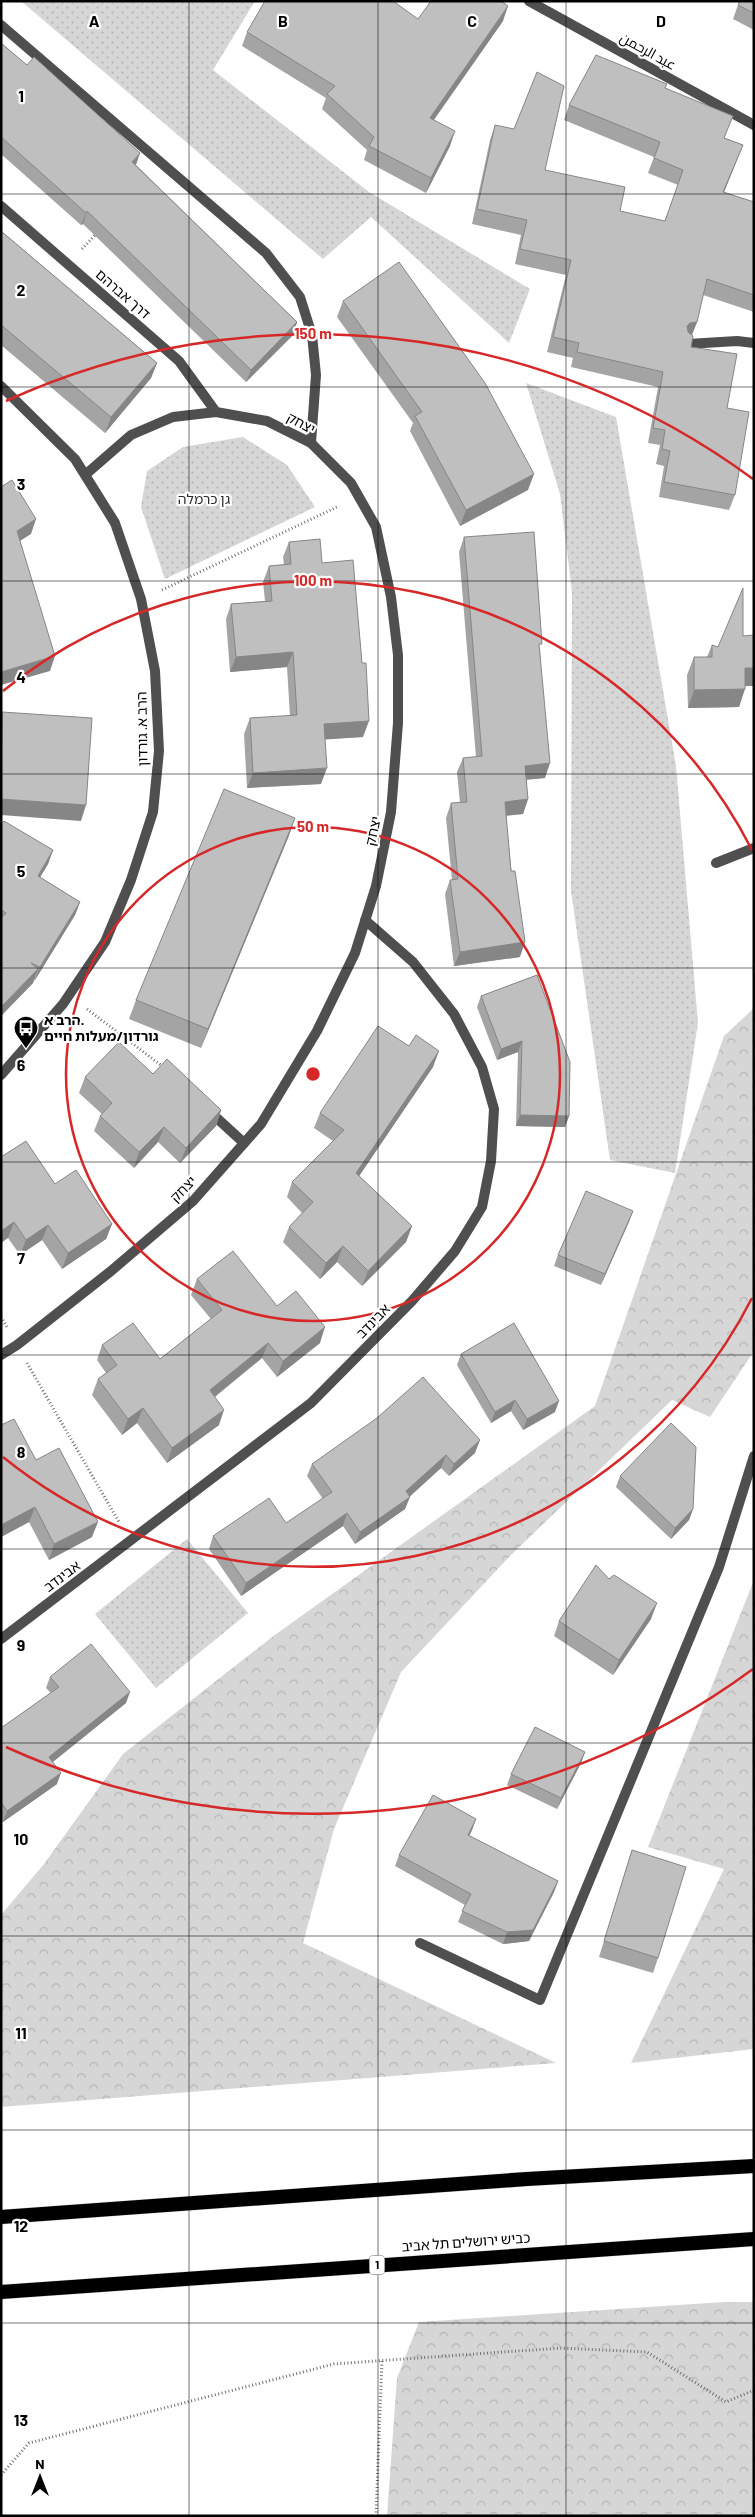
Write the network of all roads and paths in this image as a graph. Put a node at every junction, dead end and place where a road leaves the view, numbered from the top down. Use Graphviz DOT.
graph roads {
  1 [pos="529,1"];
  2 [pos="1,25"];
  3 [pos="754,125"];
  4 [pos="1,206"];
  5 [pos="102,228"];
  6 [pos="68,264"];
  7 [pos="754,343"];
  8 [pos="688,344"];
  9 [pos="1,386"];
  10 [pos="216,412"];
  11 [pos="311,443"];
  12 [pos="84,475"];
  13 [pos="359,497"];
  14 [pos="141,599"];
  15 [pos="754,848"];
  16 [pos="716,863"];
  17 [pos="365,920"];
  18 [pos="69,994"];
  19 [pos="162,1066"];
  20 [pos="1,1075"];
  21 [pos="203,1104"];
  22 [pos="244,1143"];
  23 [pos="1,1317"];
  24 [pos="17,1345"];
  25 [pos="1,1355"];
  26 [pos="754,1456"];
  27 [pos="130,1542"];
  28 [pos="1,1639"];
  29 [pos="420,1943"];
  30 [pos="754,2166"];
  31 [pos="1,2217"];
  32 [pos="754,2239"];
  33 [pos="1,2292"];
  34 [pos="382,2360"];
  35 [pos="754,2390"];
  36 [pos="1,2475"];
  37 [pos="376,2516"];
  1 -- 3 [label="street, عبد الرحمن"];
  2 -- 11 [label="street"];
  4 -- 6 [label="street, דרך אברהם"];
  5 -- 6 [label="path"];
  6 -- 10 [label="street, דרך אברהם"];
  7 -- 8 [label="street"];
  9 -- 12 [label="street, הרב א. גורדון"];
  10 -- 11 [label="street, יצחק"];
  10 -- 12 [label="street, יצחק"];
  11 -- 13 [label="street, יצחק"];
  12 -- 14 [label="street, הרב א. גורדון"];
  13 -- 14 [label="path"];
  13 -- 17 [label="street, יצחק"];
  14 -- 18 [label="street, הרב א. גורדון"];
  15 -- 16 [label="street"];
  17 -- 22 [label="street, יצחק"];
  17 -- 27 [label="street, אבינדב"];
  18 -- 19 [label="path"];
  18 -- 20 [label="street, הרב א. גורדון"];
  21 -- 22 [label="street"];
  22 -- 24 [label="street, יצחק"];
  23 -- 24 [label="path"];
  24 -- 25 [label="street, יצחק"];
  24 -- 27 [label="path"];
  26 -- 29 [label="street"];
  27 -- 28 [label="street, אבינדב"];
  30 -- 31 [label="highway"];
  32 -- 33 [label="highway, כביש ירושלים תל אביב / 1"];
  34 -- 35 [label="path"];
  34 -- 36 [label="path"];
  34 -- 37 [label="path"];
}
